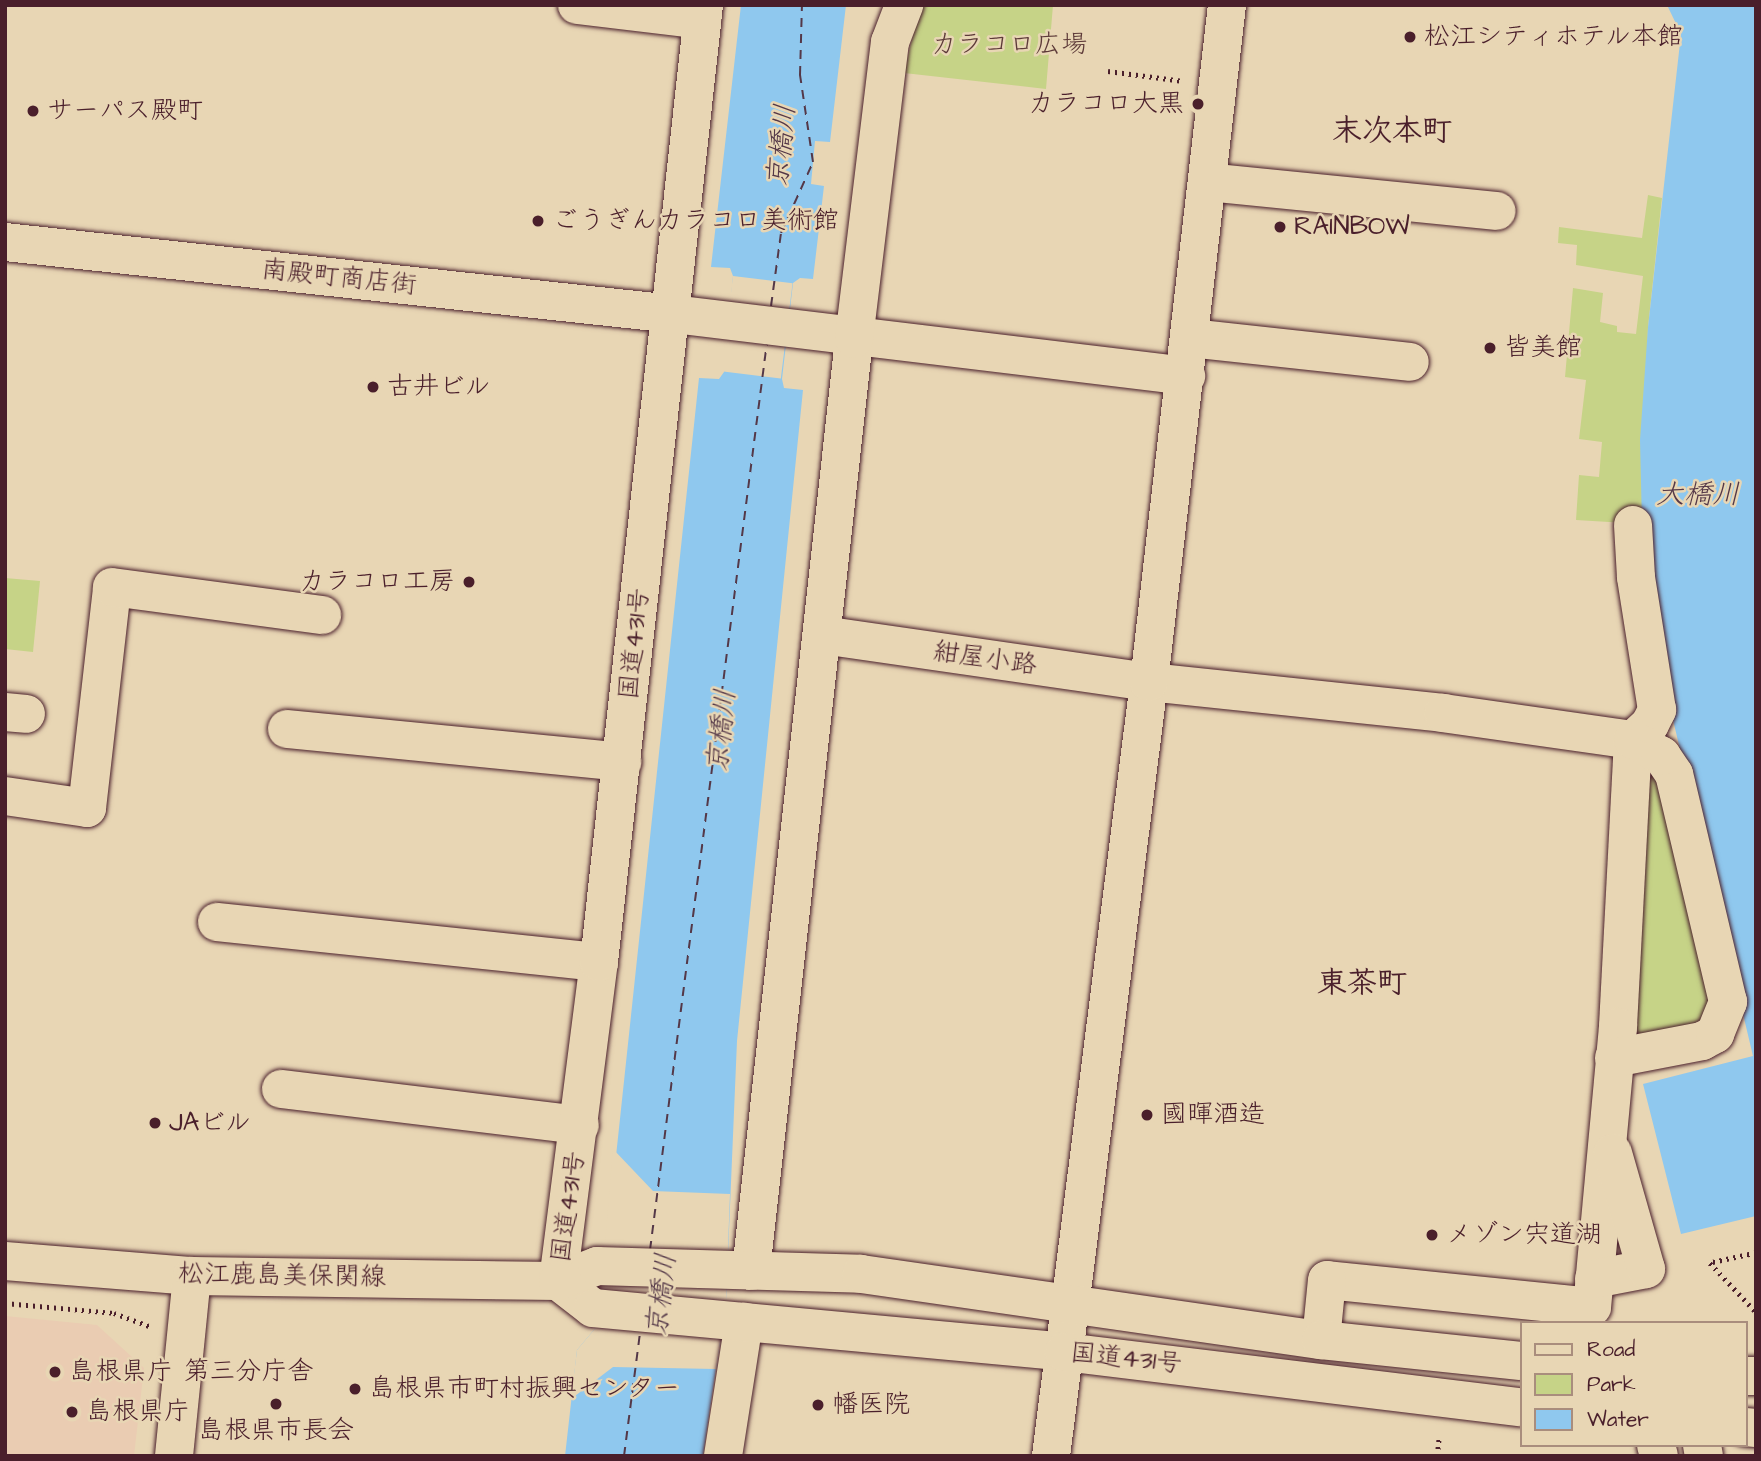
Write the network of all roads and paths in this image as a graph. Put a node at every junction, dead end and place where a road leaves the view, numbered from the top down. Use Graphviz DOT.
graph roads {
  1 [pos="577,5"];
  2 [pos="904,5"];
  3 [pos="1227,5"];
  4 [pos="703,13"];
  5 [pos="1108,71"];
  6 [pos="1218,85"];
  7 [pos="1207,182"];
  8 [pos="1497,211"];
  9 [pos="5,242"];
  10 [pos="673,314"];
  11 [pos="1190,338"];
  12 [pos="854,339"];
  13 [pos="1410,362"];
  14 [pos="1186,376"];
  15 [pos="1633,525"];
  16 [pos="322,615"];
  17 [pos="822,635"];
  18 [pos="1149,682"];
  19 [pos="287,729"];
  20 [pos="1633,740"];
  21 [pos="622,762"];
  22 [pos="5,796"];
  23 [pos="216,922"];
  24 [pos="599,962"];
  25 [pos="1614,1058"];
  26 [pos="281,1089"];
  27 [pos="580,1125"];
  28 [pos="1607,1131"];
  29 [pos="1756,1253"];
  30 [pos="5,1261"];
  31 [pos="742,1270"];
  32 [pos="192,1276"];
  33 [pos="1594,1279"];
  34 [pos="558,1281"];
  35 [pos="1068,1301"];
  36 [pos="5,1303"];
  37 [pos="1756,1312"];
  38 [pos="736,1322"];
  39 [pos="1321,1340"];
  40 [pos="186,1341"];
  41 [pos="1064,1352"];
  42 [pos="1520,1361"];
  43 [pos="1520,1407"];
  44 [pos="1439,1438"];
  45 [pos="174,1456"];
  46 [pos="723,1456"];
  47 [pos="1051,1456"];
  48 [pos="1437,1456"];
  1 -- 4 [label="main road"];
  2 -- 12 [label="main road"];
  3 -- 6 [label="main road"];
  4 -- 10 [label="main road, 国道431号"];
  5 -- 6 [label="path"];
  6 -- 7 [label="main road"];
  7 -- 8 [label="main road"];
  7 -- 11 [label="main road"];
  9 -- 10 [label="main road, 南殿町商店街"];
  10 -- 12 [label="main road, 南殿町商店街"];
  10 -- 21 [label="main road, 国道431号"];
  11 -- 13 [label="main road"];
  11 -- 14 [label="main road"];
  12 -- 14 [label="main road, 南殿町商店街"];
  12 -- 17 [label="main road"];
  14 -- 18 [label="main road"];
  15 -- 20 [label="main road"];
  16 -- 22 [label="main road"];
  17 -- 18 [label="main road, 紺屋小路"];
  17 -- 31 [label="main road"];
  18 -- 20 [label="main road, 紺屋小路"];
  18 -- 35 [label="main road"];
  19 -- 21 [label="main road"];
  20 -- 25 [label="main road"];
  20 -- 25 [label="main road"];
  21 -- 24 [label="main road, 国道431号"];
  23 -- 24 [label="main road"];
  24 -- 27 [label="main road, 国道431号"];
  25 -- 28 [label="main road"];
  26 -- 27 [label="main road"];
  27 -- 34 [label="main road, 国道431号"];
  28 -- 33 [label="main road"];
  28 -- 33 [label="main road"];
  29 -- 37 [label="path"];
  30 -- 32 [label="main road, 松江鹿島美保関線"];
  31 -- 34 [label="main road, 国道431号"];
  31 -- 35 [label="main road, 国道431号"];
  32 -- 34 [label="main road, 松江鹿島美保関線"];
  32 -- 40 [label="main road"];
  33 -- 39 [label="main road"];
  34 -- 38 [label="main road, 国道431号"];
  35 -- 39 [label="main road, 国道431号"];
  35 -- 41 [label="main road"];
  36 -- 40 [label="path"];
  38 -- 41 [label="main road, 国道431号"];
  38 -- 46 [label="main road"];
  39 -- 42 [label="main road, 国道431号"];
  40 -- 45 [label="main road"];
  41 -- 43 [label="main road, 国道431号"];
  41 -- 47 [label="main road"];
  44 -- 48 [label="path"];
}
